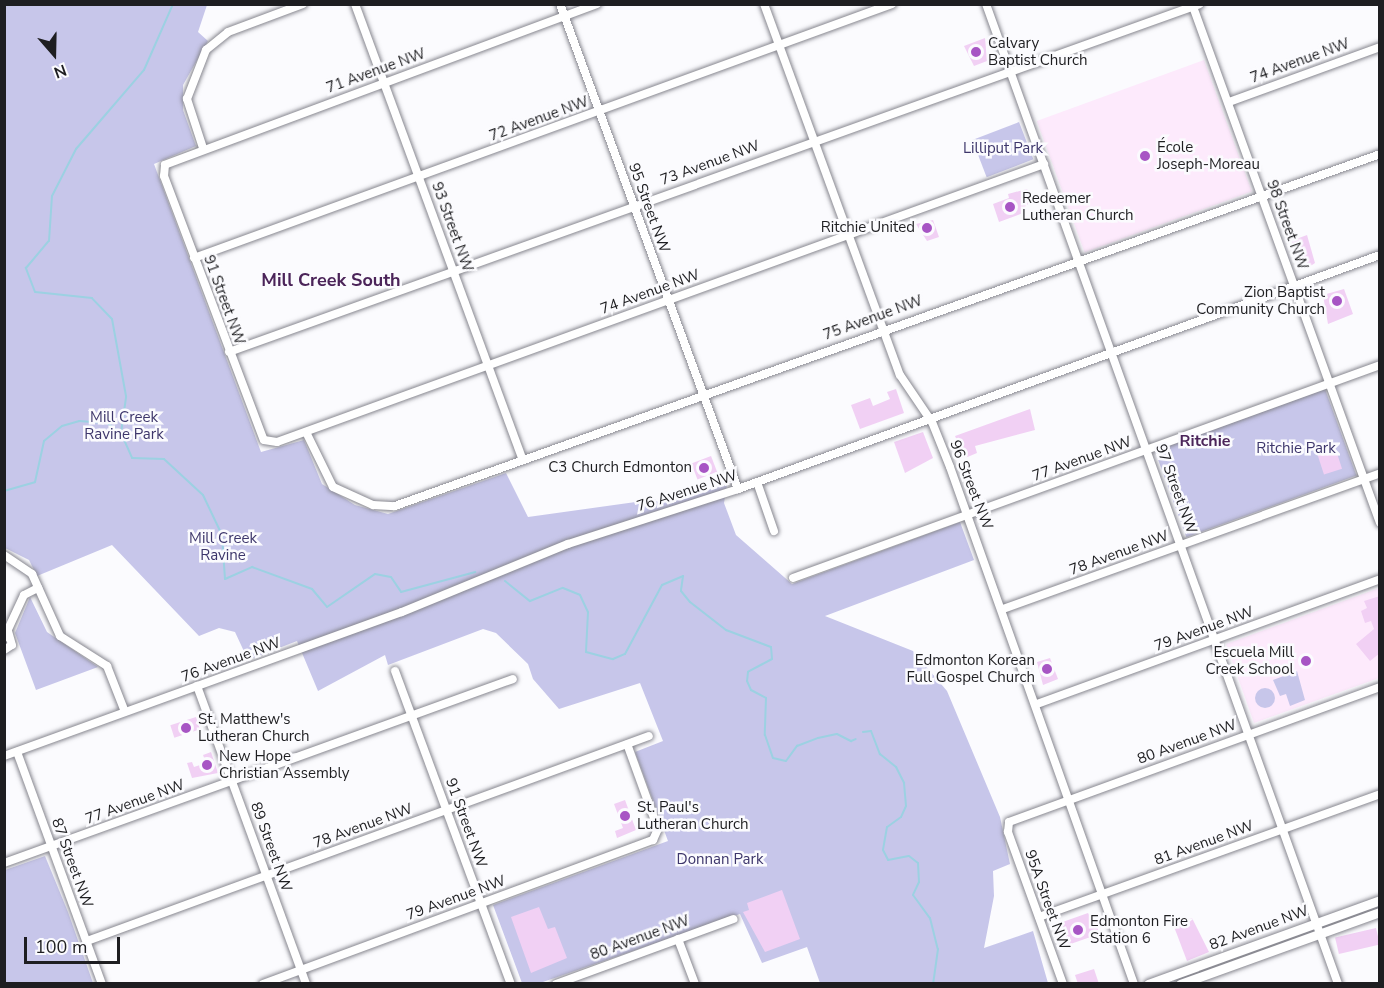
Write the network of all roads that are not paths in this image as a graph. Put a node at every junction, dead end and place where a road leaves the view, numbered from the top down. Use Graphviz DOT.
graph roads {
  1 [pos="303,4"];
  2 [pos="355,4"];
  3 [pos="560,4"];
  4 [pos="597,4"];
  5 [pos="764,4"];
  6 [pos="892,4"];
  7 [pos="986,4"];
  8 [pos="1195,5"];
  9 [pos="564,17"];
  10 [pos="778,46"];
  11 [pos="1380,47"];
  12 [pos="1010,69"];
  13 [pos="384,82"];
  14 [pos="1229,102"];
  15 [pos="599,111"];
  16 [pos="813,140"];
  17 [pos="203,148"];
  18 [pos="1380,154"];
  19 [pos="1044,164"];
  20 [pos="165,165"];
  21 [pos="419,177"];
  22 [pos="1263,196"];
  23 [pos="634,206"];
  24 [pos="848,234"];
  25 [pos="1380,255"];
  26 [pos="195,258"];
  27 [pos="1079,261"];
  28 [pos="453,271"];
  29 [pos="1295,286"];
  30 [pos="668,300"];
  31 [pos="883,329"];
  32 [pos="229,352"];
  33 [pos="1113,353"];
  34 [pos="488,365"];
  35 [pos="1380,365"];
  36 [pos="1330,382"];
  37 [pos="704,394"];
  38 [pos="930,419"];
  39 [pos="306,432"];
  40 [pos="266,442"];
  41 [pos="1148,449"];
  42 [pos="523,460"];
  43 [pos="1380,473"];
  44 [pos="1364,478"];
  45 [pos="757,482"];
  46 [pos="738,489"];
  47 [pos="968,516"];
  48 [pos="1380,523"];
  49 [pos="774,531"];
  50 [pos="1182,544"];
  51 [pos="4,555"];
  52 [pos="793,579"];
  53 [pos="1380,579"];
  54 [pos="38,588"];
  55 [pos="1003,609"];
  56 [pos="6,634"];
  57 [pos="1216,639"];
  58 [pos="4,650"];
  59 [pos="396,671"];
  60 [pos="513,679"];
  61 [pos="197,686"];
  62 [pos="1380,687"];
  63 [pos="1037,704"];
  64 [pos="125,712"];
  65 [pos="412,715"];
  66 [pos="1250,734"];
  67 [pos="649,736"];
  68 [pos="627,744"];
  69 [pos="17,752"];
  70 [pos="4,756"];
  71 [pos="232,781"];
  72 [pos="1380,794"];
  73 [pos="1070,799"];
  74 [pos="447,809"];
  75 [pos="1006,825"];
  76 [pos="1283,828"];
  77 [pos="52,846"];
  78 [pos="4,864"];
  79 [pos="267,875"];
  80 [pos="1103,894"];
  81 [pos="1380,900"];
  82 [pos="481,903"];
  83 [pos="1380,912"];
  84 [pos="1039,917"];
  85 [pos="734,919"];
  86 [pos="1317,923"];
  87 [pos="1320,933"];
  88 [pos="678,939"];
  89 [pos="87,941"];
  90 [pos="301,969"];
  91 [pos="102,984"];
  92 [pos="263,984"];
  93 [pos="306,984"];
  94 [pos="511,984"];
  95 [pos="556,984"];
  96 [pos="694,984"];
  97 [pos="1063,984"];
  98 [pos="1134,984"];
  99 [pos="1148,984"];
  100 [pos="1180,984"];
  101 [pos="1338,984"];
  1 -- 17 [label="street"];
  2 -- 13 [label="street, 93 Street NW"];
  3 -- 9 [label="street, 95 Street NW"];
  4 -- 9 [label="street, 71 Avenue NW"];
  5 -- 10 [label="street, 96 Street NW"];
  6 -- 10 [label="street, 72 Avenue NW"];
  7 -- 12 [label="street, 97 Street NW"];
  8 -- 12 [label="street, 73 Avenue NW"];
  8 -- 14 [label="street, 98 Street NW"];
  9 -- 13 [label="street, 71 Avenue NW"];
  9 -- 15 [label="street, 95 Street NW"];
  10 -- 15 [label="street, 72 Avenue NW"];
  10 -- 16 [label="street, 96 Street NW"];
  11 -- 14 [label="street, 74 Avenue NW"];
  12 -- 16 [label="street, 73 Avenue NW"];
  12 -- 19 [label="street, 97 Street NW"];
  13 -- 17 [label="street, 71 Avenue NW"];
  13 -- 21 [label="street, 93 Street NW"];
  14 -- 22 [label="street, 98 Street NW"];
  15 -- 21 [label="street, 72 Avenue NW"];
  15 -- 23 [label="street, 95 Street NW"];
  16 -- 23 [label="street, 73 Avenue NW"];
  16 -- 24 [label="street, 96 Street NW"];
  17 -- 20 [label="street, 71 Avenue NW"];
  18 -- 22 [label="street, 75 Avenue NW"];
  19 -- 24 [label="street, 74 Avenue NW"];
  19 -- 27 [label="street, 97 Street NW"];
  20 -- 26 [label="street, 91 Street NW"];
  21 -- 26 [label="street, 72 Avenue NW"];
  21 -- 28 [label="street, 93 Street NW"];
  22 -- 27 [label="street, 75 Avenue NW"];
  22 -- 29 [label="street, 98 Street NW"];
  23 -- 28 [label="street, 73 Avenue NW"];
  23 -- 30 [label="street, 95 Street NW"];
  24 -- 30 [label="street, 74 Avenue NW"];
  24 -- 31 [label="street, 96 Street NW"];
  25 -- 29 [label="street, 76 Avenue NW"];
  26 -- 32 [label="street, 91 Street NW"];
  27 -- 31 [label="street, 75 Avenue NW"];
  27 -- 33 [label="street, 97 Street NW"];
  28 -- 32 [label="street, 73 Avenue NW"];
  28 -- 34 [label="street, 93 Street NW"];
  29 -- 33 [label="street, 76 Avenue NW"];
  29 -- 36 [label="street, 98 Street NW"];
  30 -- 34 [label="street, 74 Avenue NW"];
  30 -- 37 [label="street, 95 Street NW"];
  31 -- 37 [label="street, 75 Avenue NW"];
  31 -- 38 [label="street, 96 Street NW"];
  32 -- 40 [label="street, 91 Street NW"];
  33 -- 38 [label="street, 76 Avenue NW"];
  33 -- 41 [label="street, 97 Street NW"];
  34 -- 39 [label="street, 74 Avenue NW"];
  34 -- 42 [label="street, 93 Street NW"];
  35 -- 36 [label="street, 77 Avenue NW"];
  36 -- 41 [label="street, 77 Avenue NW"];
  36 -- 44 [label="street, 98 Street NW"];
  37 -- 42 [label="street, 75 Avenue NW"];
  37 -- 46 [label="street, 95 Street NW"];
  38 -- 45 [label="street, 76 Avenue NW"];
  38 -- 47 [label="street, 96 Street NW"];
  39 -- 40 [label="street, 74 Avenue NW"];
  39 -- 42 [label="street, 75 Avenue NW"];
  41 -- 47 [label="street, 77 Avenue NW"];
  41 -- 50 [label="street, 97 Street NW"];
  43 -- 44 [label="street, 78 Avenue NW"];
  44 -- 48 [label="street, 98 Street NW"];
  44 -- 50 [label="street, 78 Avenue NW"];
  45 -- 46 [label="street, 76 Avenue NW"];
  45 -- 49 [label="street"];
  46 -- 61 [label="street, 76 Avenue NW"];
  47 -- 52 [label="street, 77 Avenue NW"];
  47 -- 55 [label="street, 96 Street NW"];
  50 -- 55 [label="street, 78 Avenue NW"];
  50 -- 57 [label="street, 97 Street NW"];
  51 -- 54 [label="street"];
  53 -- 57 [label="street, 79 Avenue NW"];
  54 -- 56 [label="street"];
  54 -- 64 [label="street"];
  55 -- 63 [label="street, 96 Street NW"];
  56 -- 58 [label="street"];
  57 -- 63 [label="street, 79 Avenue NW"];
  57 -- 66 [label="street, 97 Street NW"];
  59 -- 65 [label="street, 91 Street NW"];
  60 -- 65 [label="street, 77 Avenue NW"];
  61 -- 64 [label="street, 76 Avenue NW"];
  61 -- 71 [label="street, 89 Street NW"];
  62 -- 66 [label="street, 80 Avenue NW"];
  63 -- 73 [label="street, 96 Street NW"];
  64 -- 69 [label="street, 76 Avenue NW"];
  65 -- 71 [label="street, 77 Avenue NW"];
  65 -- 74 [label="street, 91 Street NW"];
  66 -- 73 [label="street, 80 Avenue NW"];
  66 -- 76 [label="street, 97 Street NW"];
  67 -- 68 [label="street, 78 Avenue NW"];
  68 -- 74 [label="street, 78 Avenue NW"];
  68 -- 82 [label="street, 79 Avenue NW"];
  69 -- 70 [label="street, 76 Avenue NW"];
  69 -- 77 [label="street, 87 Street NW"];
  71 -- 77 [label="street, 77 Avenue NW"];
  71 -- 79 [label="street, 89 Street NW"];
  72 -- 76 [label="street, 81 Avenue NW"];
  73 -- 75 [label="street, 80 Avenue NW"];
  73 -- 80 [label="street, 96 Street NW"];
  74 -- 79 [label="street, 78 Avenue NW"];
  74 -- 82 [label="street, 91 Street NW"];
  75 -- 84 [label="street, 95A Street NW"];
  76 -- 80 [label="street, 81 Avenue NW"];
  76 -- 86 [label="street, 97 Street NW"];
  77 -- 78 [label="street, 77 Avenue NW"];
  77 -- 89 [label="street, 87 Street NW"];
  79 -- 89 [label="street, 78 Avenue NW"];
  79 -- 90 [label="street, 89 Street NW"];
  80 -- 84 [label="street, 81 Avenue NW"];
  80 -- 98 [label="street, 96 Street NW"];
  81 -- 86 [label="main road, 82 Avenue NW"];
  82 -- 90 [label="street, 79 Avenue NW"];
  82 -- 94 [label="street, 91 Street NW"];
  83 -- 87 [label="main road, 82 Avenue NW"];
  84 -- 97 [label="street, 95A Street NW"];
  85 -- 88 [label="street, 80 Avenue NW"];
  86 -- 87 [label="street, 97 Street NW"];
  86 -- 99 [label="main road, 82 Avenue NW"];
  87 -- 100 [label="main road, 82 Avenue NW"];
  87 -- 101 [label="street, 97 Street NW"];
  88 -- 95 [label="street, 80 Avenue NW"];
  88 -- 96 [label="street"];
  89 -- 91 [label="street, 87 Street NW"];
  90 -- 92 [label="street, 79 Avenue NW"];
  90 -- 93 [label="street, 89 Street NW"];
}
